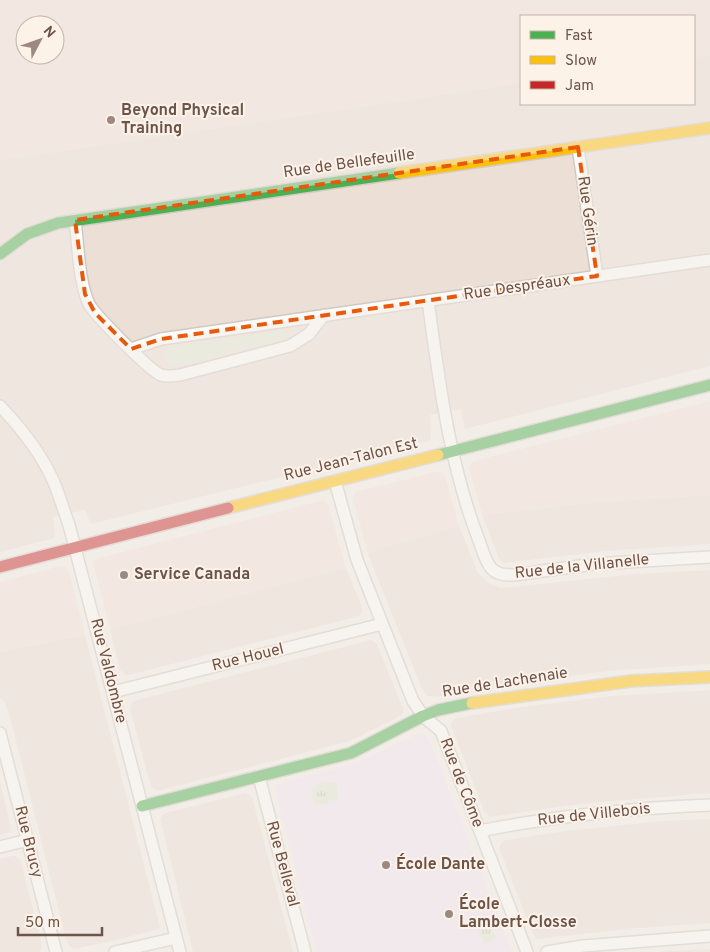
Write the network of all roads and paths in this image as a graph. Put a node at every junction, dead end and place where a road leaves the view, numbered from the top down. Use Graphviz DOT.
graph roads {
  1 [pos="710,128"];
  2 [pos="578,147"];
  3 [pos="75,220"];
  4 [pos="0,254"];
  5 [pos="710,260"];
  6 [pos="597,276"];
  7 [pos="428,301"];
  8 [pos="324,315"];
  9 [pos="131,349"];
  10 [pos="710,384"];
  11 [pos="0,406"];
  12 [pos="452,451"];
  13 [pos="335,481"];
  14 [pos="76,548"];
  15 [pos="710,557"];
  16 [pos="0,567"];
  17 [pos="382,624"];
  18 [pos="710,677"];
  19 [pos="113,692"];
  20 [pos="423,716"];
  21 [pos="0,733"];
  22 [pos="259,777"];
  23 [pos="710,805"];
  24 [pos="142,806"];
  25 [pos="480,832"];
  26 [pos="28,840"];
  27 [pos="0,847"];
  28 [pos="710,936"];
  29 [pos="176,938"];
  30 [pos="56,952"];
  31 [pos="115,952"];
  32 [pos="180,952"];
  33 [pos="305,952"];
  34 [pos="527,952"];
  35 [pos="547,952"];
  1 -- 2 [label="street, Rue de Bellefeuille"];
  2 -- 3 [label="street, Rue de Bellefeuille"];
  2 -- 6 [label="street, Rue Gérin"];
  3 -- 4 [label="street, Rue de Bellefeuille"];
  3 -- 9 [label="street"];
  5 -- 6 [label="street, Rue Despréaux"];
  6 -- 7 [label="street, Rue Despréaux"];
  7 -- 8 [label="street, Rue Despréaux"];
  7 -- 12 [label="street, Rue de la Villanelle"];
  8 -- 9 [label="street, Rue Despréaux"];
  8 -- 9 [label="street"];
  10 -- 12 [label="street, Rue Jean-Talon Est"];
  11 -- 14 [label="street, Rue Valdombre"];
  12 -- 13 [label="street, Rue Jean-Talon Est"];
  12 -- 15 [label="street, Rue de la Villanelle"];
  13 -- 14 [label="street, Rue Jean-Talon Est"];
  13 -- 17 [label="street, Rue de Côme"];
  14 -- 16 [label="street, Rue Jean-Talon Est"];
  14 -- 19 [label="street, Rue Valdombre"];
  17 -- 19 [label="street, Rue Houel"];
  17 -- 20 [label="street, Rue de Côme"];
  18 -- 20 [label="street, Rue de Lachenaie"];
  19 -- 24 [label="street, Rue Valdombre"];
  20 -- 22 [label="street, Rue de Lachenaie"];
  20 -- 25 [label="street, Rue de Côme"];
  21 -- 26 [label="street, Rue Brucy"];
  22 -- 24 [label="street, Rue de Lachenaie"];
  22 -- 33 [label="street, Rue Belleval"];
  23 -- 25 [label="street, Rue de Villebois"];
  24 -- 29 [label="street, Rue Valdombre"];
  25 -- 34 [label="street, Rue de Côme"];
  26 -- 27 [label="street"];
  26 -- 30 [label="street, Rue Brucy"];
  28 -- 35 [label="street"];
  29 -- 31 [label="street"];
  29 -- 32 [label="street, Rue Valdombre"];
}
